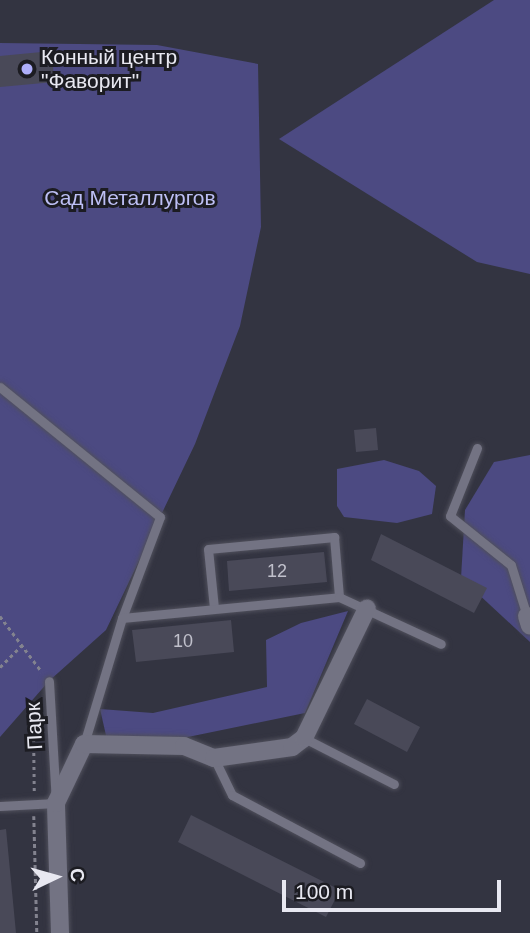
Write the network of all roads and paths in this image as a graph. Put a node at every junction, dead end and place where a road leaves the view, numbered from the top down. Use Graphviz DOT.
graph roads {
  1 [pos="0,387"];
  2 [pos="477,447"];
  3 [pos="339,597"];
  4 [pos="214,608"];
  5 [pos="367,608"];
  6 [pos="0,616"];
  7 [pos="122,618"];
  8 [pos="529,621"];
  9 [pos="440,644"];
  10 [pos="21,646"];
  11 [pos="0,667"];
  12 [pos="49,681"];
  13 [pos="304,738"];
  14 [pos="84,744"];
  15 [pos="214,758"];
  16 [pos="394,784"];
  17 [pos="56,803"];
  18 [pos="0,806"];
  19 [pos="360,863"];
  20 [pos="60,933"];
  1 -- 7 [label="lane"];
  2 -- 8 [label="lane"];
  3 -- 4 [label="lane"];
  3 -- 4 [label="lane"];
  3 -- 5 [label="lane"];
  4 -- 7 [label="lane"];
  5 -- 9 [label="lane"];
  5 -- 13 [label="street"];
  6 -- 10 [label="path, Парк"];
  7 -- 14 [label="lane"];
  10 -- 11 [label="path"];
  10 -- 12 [label="path, Парк"];
  12 -- 17 [label="lane, Парк"];
  13 -- 15 [label="street"];
  13 -- 16 [label="lane"];
  14 -- 15 [label="street"];
  14 -- 17 [label="street"];
  15 -- 19 [label="lane"];
  17 -- 18 [label="lane"];
  17 -- 20 [label="street"];
}
